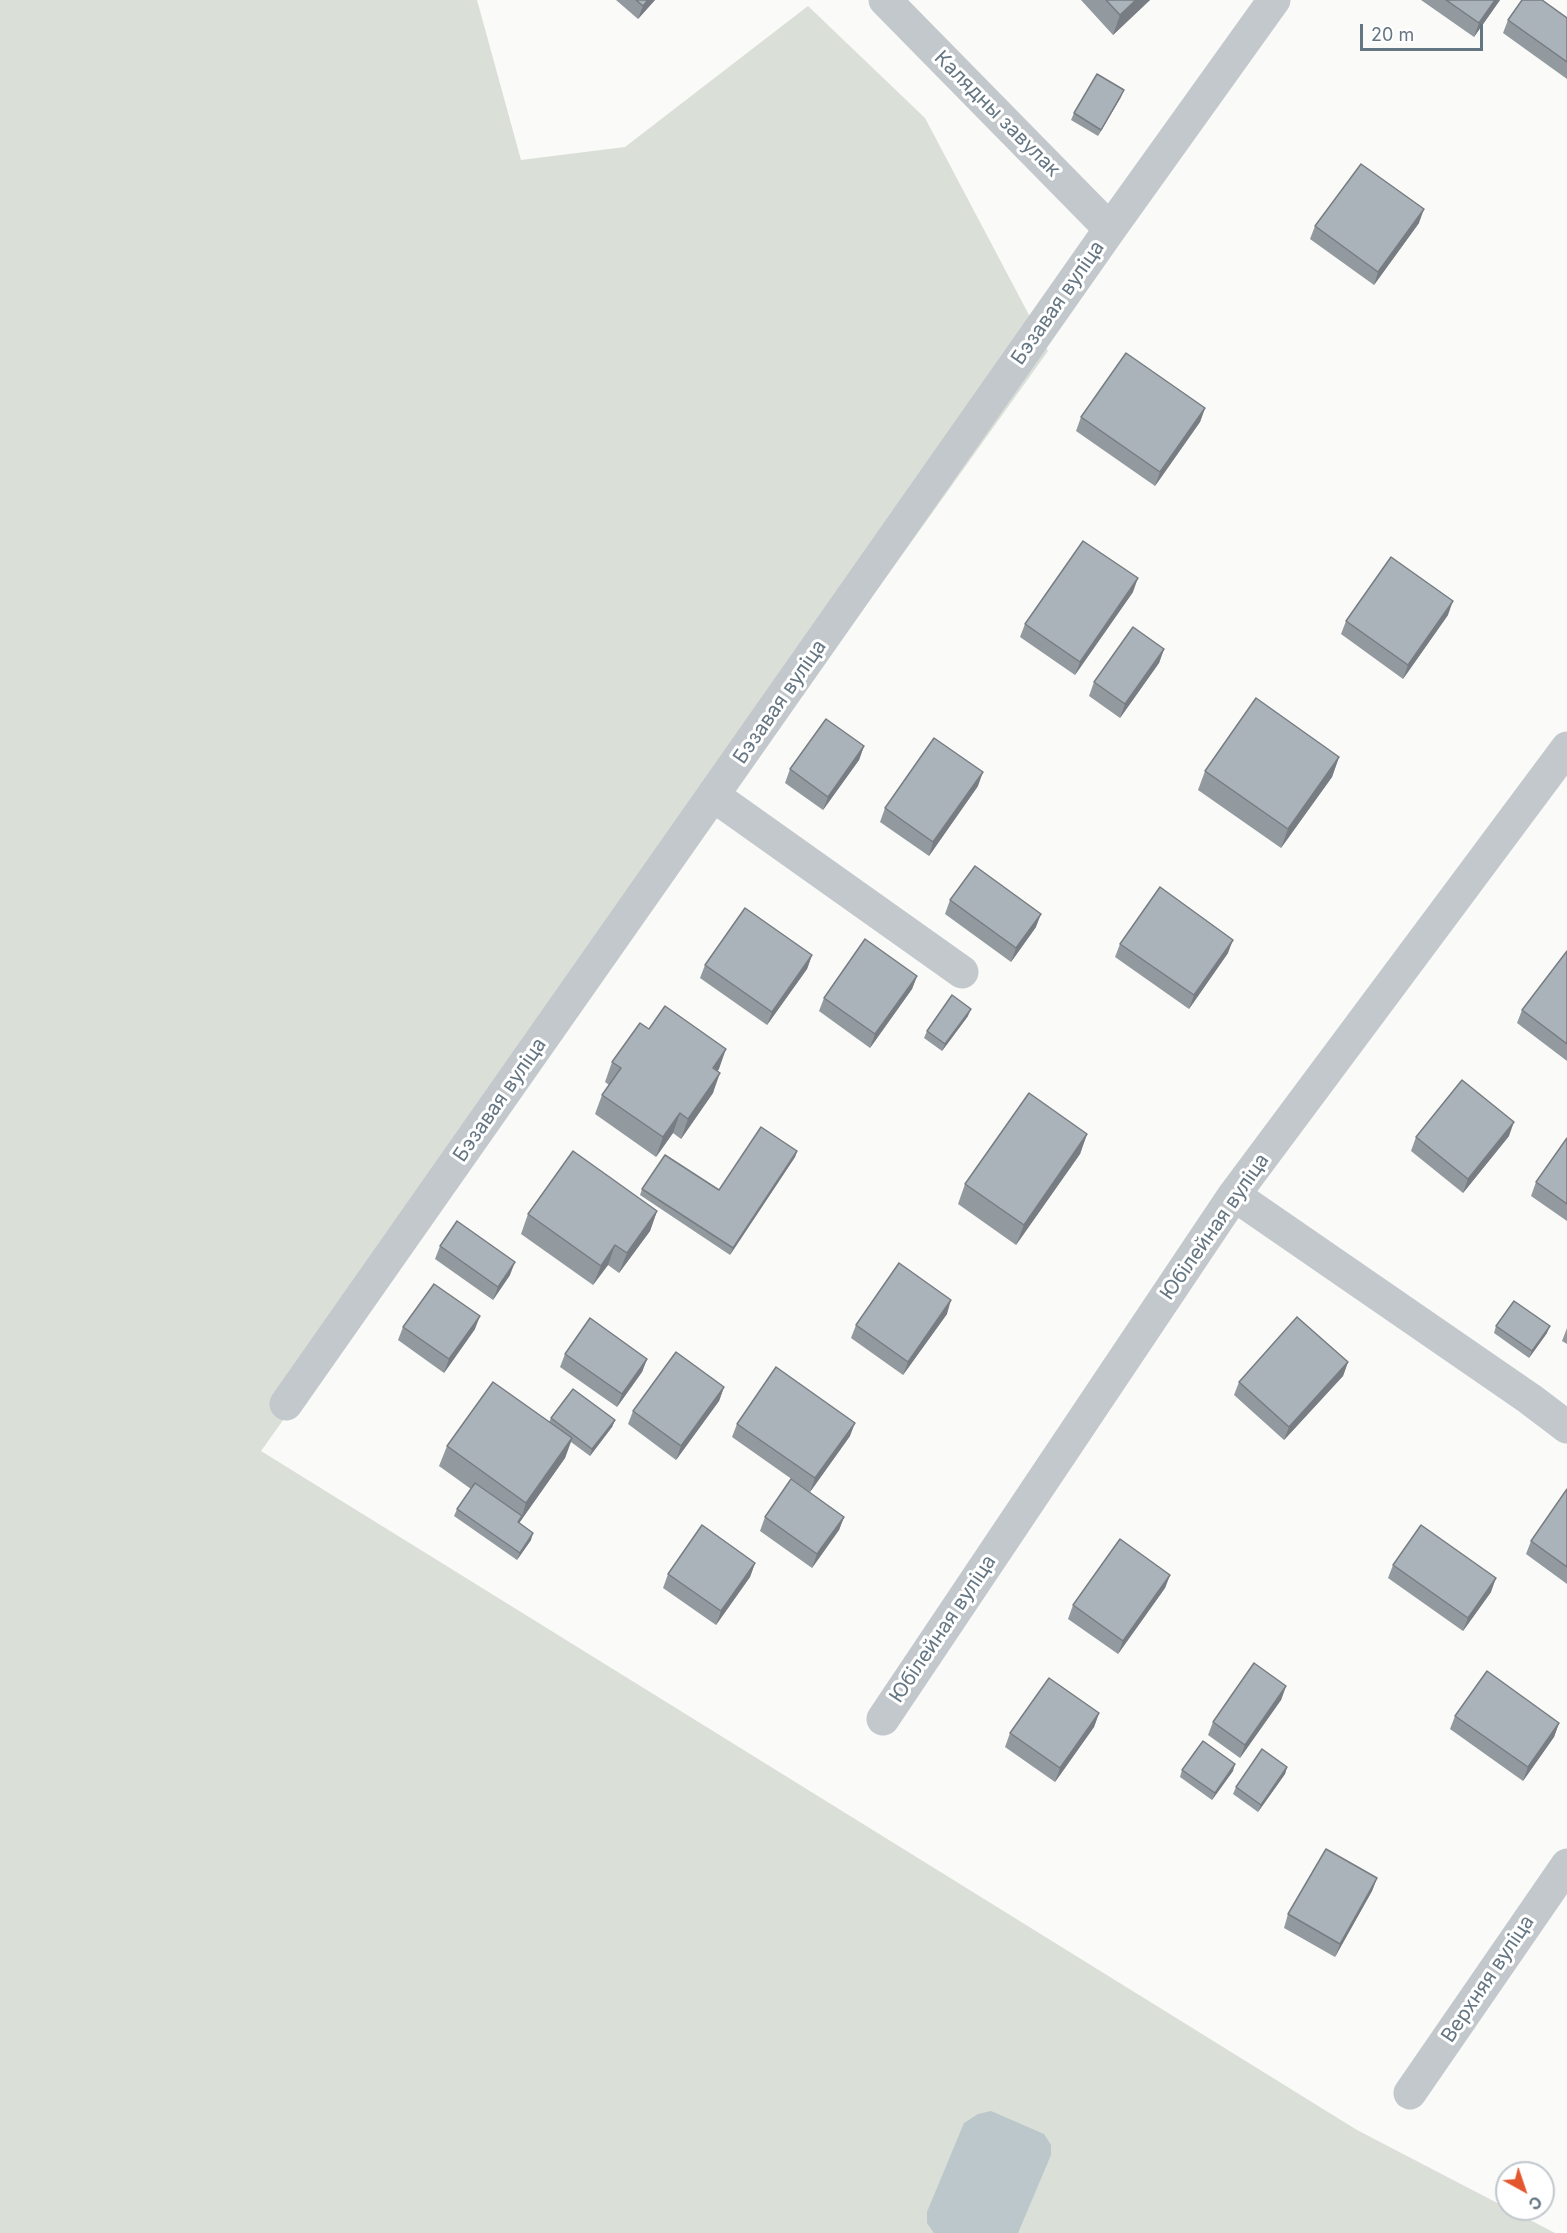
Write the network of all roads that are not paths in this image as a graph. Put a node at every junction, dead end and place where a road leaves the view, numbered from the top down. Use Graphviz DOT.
graph roads {
  1 [pos="885,0"];
  2 [pos="1274,0"];
  3 [pos="1110,229"];
  4 [pos="1567,748"];
  5 [pos="714,796"];
  6 [pos="962,972"];
  7 [pos="1234,1195"];
  8 [pos="286,1404"];
  9 [pos="1567,1427"];
  10 [pos="883,1719"];
  11 [pos="1567,1865"];
  12 [pos="1410,2093"];
  1 -- 3 [label="street, Калядны завулак"];
  2 -- 3 [label="street, Бэзавая вуліца"];
  3 -- 5 [label="street, Бэзавая вуліца"];
  4 -- 7 [label="street, Юбілейная вуліца"];
  5 -- 6 [label="street"];
  5 -- 8 [label="street, Бэзавая вуліца"];
  7 -- 9 [label="street"];
  7 -- 10 [label="street, Юбілейная вуліца"];
  11 -- 12 [label="street, Верхняя вуліца"];
}
